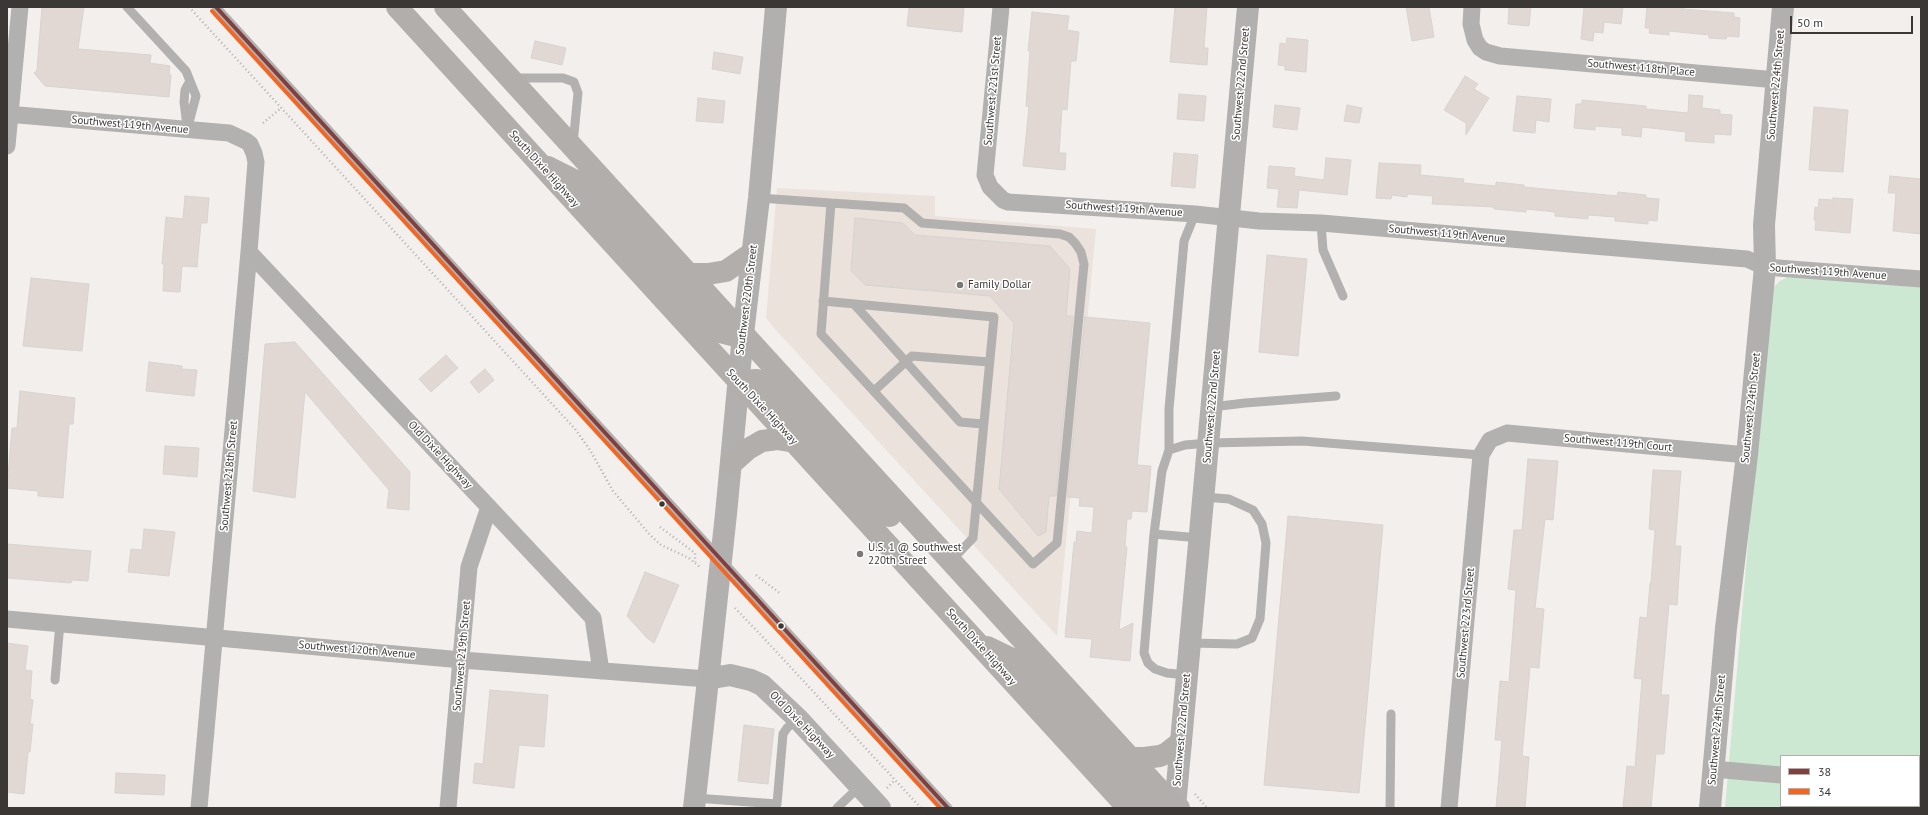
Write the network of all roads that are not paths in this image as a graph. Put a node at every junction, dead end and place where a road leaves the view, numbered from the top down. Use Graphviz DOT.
graph roads {
  1 [pos="20,7"];
  2 [pos="127,7"];
  3 [pos="216,7"];
  4 [pos="397,7"];
  5 [pos="445,7"];
  6 [pos="776,7"];
  7 [pos="1001,7"];
  8 [pos="1248,7"];
  9 [pos="1472,7"];
  10 [pos="1783,7"];
  11 [pos="510,78"];
  12 [pos="1776,80"];
  13 [pos="8,114"];
  14 [pos="187,130"];
  15 [pos="250,144"];
  16 [pos="7,146"];
  17 [pos="573,147"];
  18 [pos="538,162"];
  19 [pos="985,175"];
  20 [pos="759,198"];
  21 [pos="831,203"];
  22 [pos="1195,214"];
  23 [pos="1228,217"];
  24 [pos="1321,223"];
  25 [pos="249,252"];
  26 [pos="752,253"];
  27 [pos="1764,268"];
  28 [pos="689,274"];
  29 [pos="1921,279"];
  30 [pos="1343,296"];
  31 [pos="824,302"];
  32 [pos="854,304"];
  33 [pos="743,334"];
  34 [pos="906,361"];
  35 [pos="989,362"];
  36 [pos="738,381"];
  37 [pos="874,391"];
  38 [pos="1336,396"];
  39 [pos="1212,407"];
  40 [pos="983,424"];
  41 [pos="1490,440"];
  42 [pos="795,442"];
  43 [pos="1209,443"];
  44 [pos="1170,450"];
  45 [pos="1481,455"];
  46 [pos="1747,455"];
  47 [pos="731,464"];
  48 [pos="1204,497"];
  49 [pos="976,502"];
  50 [pos="489,507"];
  51 [pos="1154,534"];
  52 [pos="1200,538"];
  53 [pos="951,561"];
  54 [pos="713,567"];
  55 [pos="7,619"];
  56 [pos="60,623"];
  57 [pos="216,637"];
  58 [pos="1190,643"];
  59 [pos="978,644"];
  60 [pos="462,660"];
  61 [pos="600,671"];
  62 [pos="1187,675"];
  63 [pos="707,679"];
  64 [pos="55,680"];
  65 [pos="1391,714"];
  66 [pos="798,719"];
  67 [pos="1181,742"];
  68 [pos="1131,758"];
  69 [pos="1714,769"];
  70 [pos="1780,775"];
  71 [pos="860,786"];
  72 [pos="882,799"];
  73 [pos="694,803"];
  74 [pos="199,808"];
  75 [pos="448,808"];
  76 [pos="837,808"];
  77 [pos="948,808"];
  78 [pos="1128,808"];
  79 [pos="1176,808"];
  80 [pos="1390,808"];
  81 [pos="1449,808"];
  82 [pos="1710,808"];
  1 -- 13 [label="street"];
  2 -- 14 [label="lane"];
  3 -- 54 [label="lane"];
  4 -- 18 [label="highway, South Dixie Highway"];
  5 -- 11 [label="highway"];
  6 -- 20 [label="street, Southwest 220th Street"];
  7 -- 19 [label="street, Southwest 221st Street"];
  8 -- 23 [label="street, Southwest 222nd Street"];
  9 -- 12 [label="street, Southwest 118th Place"];
  10 -- 12 [label="street, Southwest 224th Street"];
  11 -- 17 [label="highway"];
  11 -- 17 [label="lane"];
  12 -- 27 [label="street, Southwest 224th Street"];
  13 -- 14 [label="street, Southwest 119th Avenue"];
  13 -- 16 [label="street"];
  14 -- 15 [label="street, Southwest 119th Avenue"];
  15 -- 25 [label="street, Southwest 218th Street"];
  17 -- 28 [label="highway"];
  18 -- 33 [label="highway"];
  18 -- 36 [label="highway, South Dixie Highway"];
  19 -- 22 [label="street, Southwest 119th Avenue"];
  20 -- 21 [label="lane"];
  20 -- 26 [label="street, Southwest 220th Street"];
  21 -- 31 [label="lane"];
  21 -- 49 [label="lane"];
  22 -- 23 [label="street, Southwest 119th Avenue"];
  22 -- 44 [label="lane"];
  23 -- 24 [label="street, Southwest 119th Avenue"];
  23 -- 39 [label="street, Southwest 222nd Street"];
  24 -- 27 [label="street, Southwest 119th Avenue"];
  24 -- 30 [label="lane"];
  25 -- 50 [label="street, Old Dixie Highway"];
  25 -- 57 [label="street, Southwest 218th Street"];
  26 -- 28 [label="highway"];
  26 -- 33 [label="street, Southwest 220th Street"];
  27 -- 29 [label="street, Southwest 119th Avenue"];
  27 -- 46 [label="street, Southwest 224th Street"];
  28 -- 33 [label="highway"];
  31 -- 32 [label="lane"];
  31 -- 37 [label="lane"];
  32 -- 34 [label="lane"];
  32 -- 35 [label="lane"];
  33 -- 36 [label="street, Southwest 220th Street"];
  33 -- 53 [label="highway"];
  34 -- 35 [label="lane"];
  34 -- 37 [label="lane"];
  34 -- 40 [label="lane"];
  35 -- 40 [label="lane"];
  36 -- 42 [label="highway, South Dixie Highway"];
  36 -- 47 [label="street, Southwest 220th Street"];
  36 -- 53 [label="highway"];
  37 -- 49 [label="lane"];
  38 -- 39 [label="lane"];
  39 -- 43 [label="street, Southwest 222nd Street"];
  40 -- 49 [label="lane"];
  41 -- 45 [label="street, Southwest 223rd Street"];
  41 -- 46 [label="street, Southwest 119th Court"];
  42 -- 47 [label="highway"];
  42 -- 59 [label="highway, South Dixie Highway"];
  43 -- 44 [label="lane"];
  43 -- 45 [label="lane"];
  43 -- 48 [label="street, Southwest 222nd Street"];
  44 -- 51 [label="lane"];
  45 -- 81 [label="street, Southwest 223rd Street"];
  46 -- 69 [label="street, Southwest 224th Street"];
  47 -- 54 [label="street, Southwest 220th Street"];
  48 -- 52 [label="street, Southwest 222nd Street"];
  48 -- 58 [label="lane"];
  49 -- 53 [label="lane"];
  50 -- 60 [label="street, Southwest 219th Street"];
  50 -- 61 [label="street, Old Dixie Highway"];
  51 -- 52 [label="lane"];
  51 -- 62 [label="lane"];
  52 -- 58 [label="street, Southwest 222nd Street"];
  53 -- 68 [label="highway"];
  54 -- 63 [label="street, Southwest 220th Street"];
  54 -- 77 [label="lane"];
  55 -- 56 [label="street, Southwest 120th Avenue"];
  56 -- 57 [label="street, Southwest 120th Avenue"];
  56 -- 64 [label="lane"];
  57 -- 60 [label="street, Southwest 120th Avenue"];
  57 -- 74 [label="street, Southwest 218th Street"];
  58 -- 62 [label="street, Southwest 222nd Street"];
  59 -- 78 [label="highway, South Dixie Highway"];
  59 -- 79 [label="highway"];
  60 -- 61 [label="street, Southwest 120th Avenue"];
  60 -- 75 [label="street, Southwest 219th Street"];
  61 -- 63 [label="street, Southwest 120th Avenue"];
  62 -- 67 [label="street, Southwest 222nd Street"];
  63 -- 66 [label="street, Old Dixie Highway"];
  63 -- 73 [label="street, Southwest 220th Street"];
  65 -- 80 [label="lane"];
  66 -- 71 [label="street, Old Dixie Highway"];
  66 -- 73 [label="lane"];
  67 -- 68 [label="highway"];
  67 -- 79 [label="street, Southwest 222nd Street"];
  68 -- 79 [label="highway"];
  69 -- 70 [label="street"];
  69 -- 82 [label="street, Southwest 224th Street"];
  71 -- 72 [label="street, Old Dixie Highway"];
  71 -- 76 [label="lane"];
}
